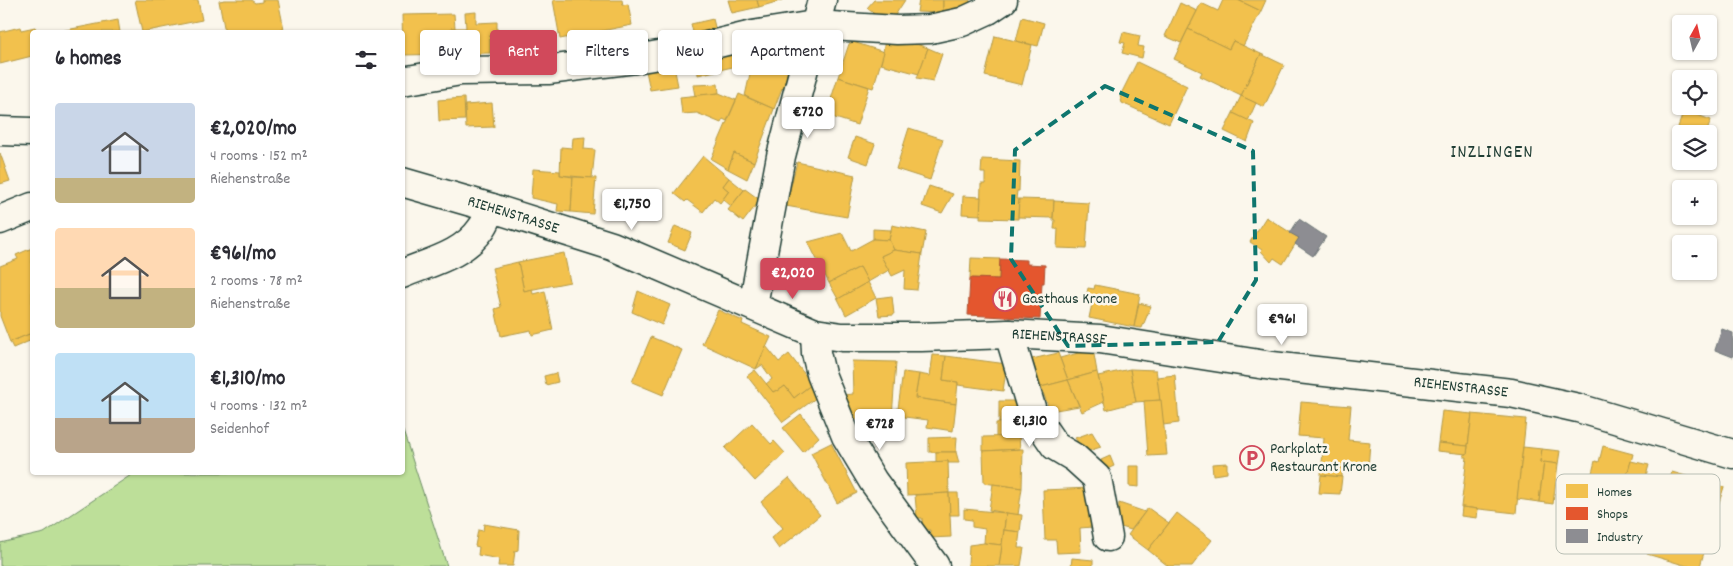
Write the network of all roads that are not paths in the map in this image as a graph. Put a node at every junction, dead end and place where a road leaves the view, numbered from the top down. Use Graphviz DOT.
graph roads {
  1 [pos="1003,0"];
  2 [pos="818,12"];
  3 [pos="405,80"];
  4 [pos="0,131"];
  5 [pos="30,132"];
  6 [pos="405,183"];
  7 [pos="30,208"];
  8 [pos="492,208"];
  9 [pos="0,220"];
  10 [pos="405,273"];
  11 [pos="753,305"];
  12 [pos="815,333"];
  13 [pos="1009,334"];
  14 [pos="1733,454"];
  15 [pos="1108,537"];
  16 [pos="935,566"];
  1 -- 2 [label="street"];
  2 -- 3 [label="street"];
  2 -- 11 [label="street"];
  4 -- 5 [label="street"];
  6 -- 8 [label="street, RIEHENSTRASSE"];
  7 -- 9 [label="street"];
  8 -- 10 [label="street"];
  8 -- 11 [label="street, RIEHENSTRASSE"];
  11 -- 12 [label="street, RIEHENSTRASSE"];
  12 -- 13 [label="street, RIEHENSTRASSE"];
  12 -- 16 [label="street"];
  13 -- 14 [label="street, RIEHENSTRASSE"];
  13 -- 15 [label="street"];
}
